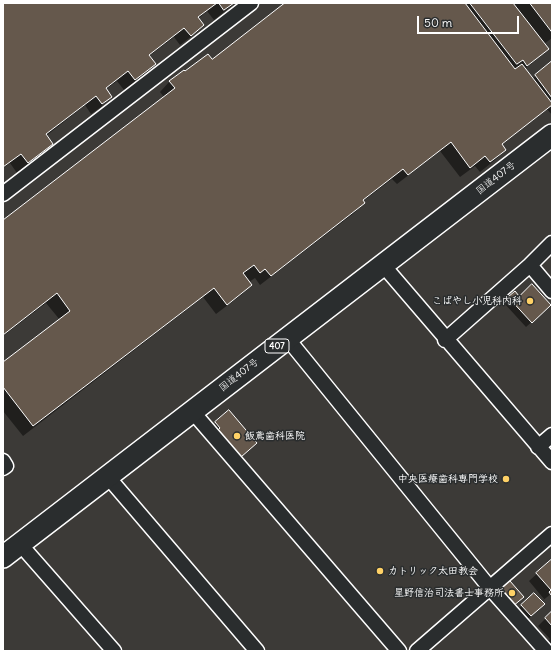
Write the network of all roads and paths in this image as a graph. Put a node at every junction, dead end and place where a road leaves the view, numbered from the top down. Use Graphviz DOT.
graph roads {
  1 [pos="251,3"];
  2 [pos="552,135"];
  3 [pos="3,194"];
  4 [pos="552,243"];
  5 [pos="530,265"];
  6 [pos="383,266"];
  7 [pos="552,291"];
  8 [pos="287,338"];
  9 [pos="445,340"];
  10 [pos="192,412"];
  11 [pos="552,435"];
  12 [pos="538,447"];
  13 [pos="3,461"];
  14 [pos="552,462"];
  15 [pos="3,468"];
  16 [pos="108,477"];
  17 [pos="552,534"];
  18 [pos="20,544"];
  19 [pos="3,557"];
  20 [pos="490,588"];
  21 [pos="114,651"];
  22 [pos="257,651"];
  23 [pos="399,651"];
  24 [pos="417,651"];
  25 [pos="546,651"];
  1 -- 3 [label="street"];
  2 -- 6 [label="highway, 国道407号 / 407"];
  4 -- 5 [label="street"];
  5 -- 7 [label="street"];
  5 -- 9 [label="street"];
  6 -- 8 [label="highway, 国道407号 / 407"];
  6 -- 9 [label="street"];
  8 -- 10 [label="highway, 国道407号 / 407"];
  8 -- 20 [label="street"];
  9 -- 12 [label="street"];
  10 -- 16 [label="highway, 国道407号 / 407"];
  10 -- 23 [label="street"];
  11 -- 12 [label="street"];
  12 -- 14 [label="street"];
  13 -- 15 [label="street"];
  16 -- 18 [label="highway, 国道407号 / 407"];
  16 -- 22 [label="street"];
  17 -- 20 [label="street"];
  18 -- 19 [label="highway, 国道407号 / 407"];
  18 -- 21 [label="street"];
  20 -- 24 [label="street"];
  20 -- 25 [label="street"];
}
